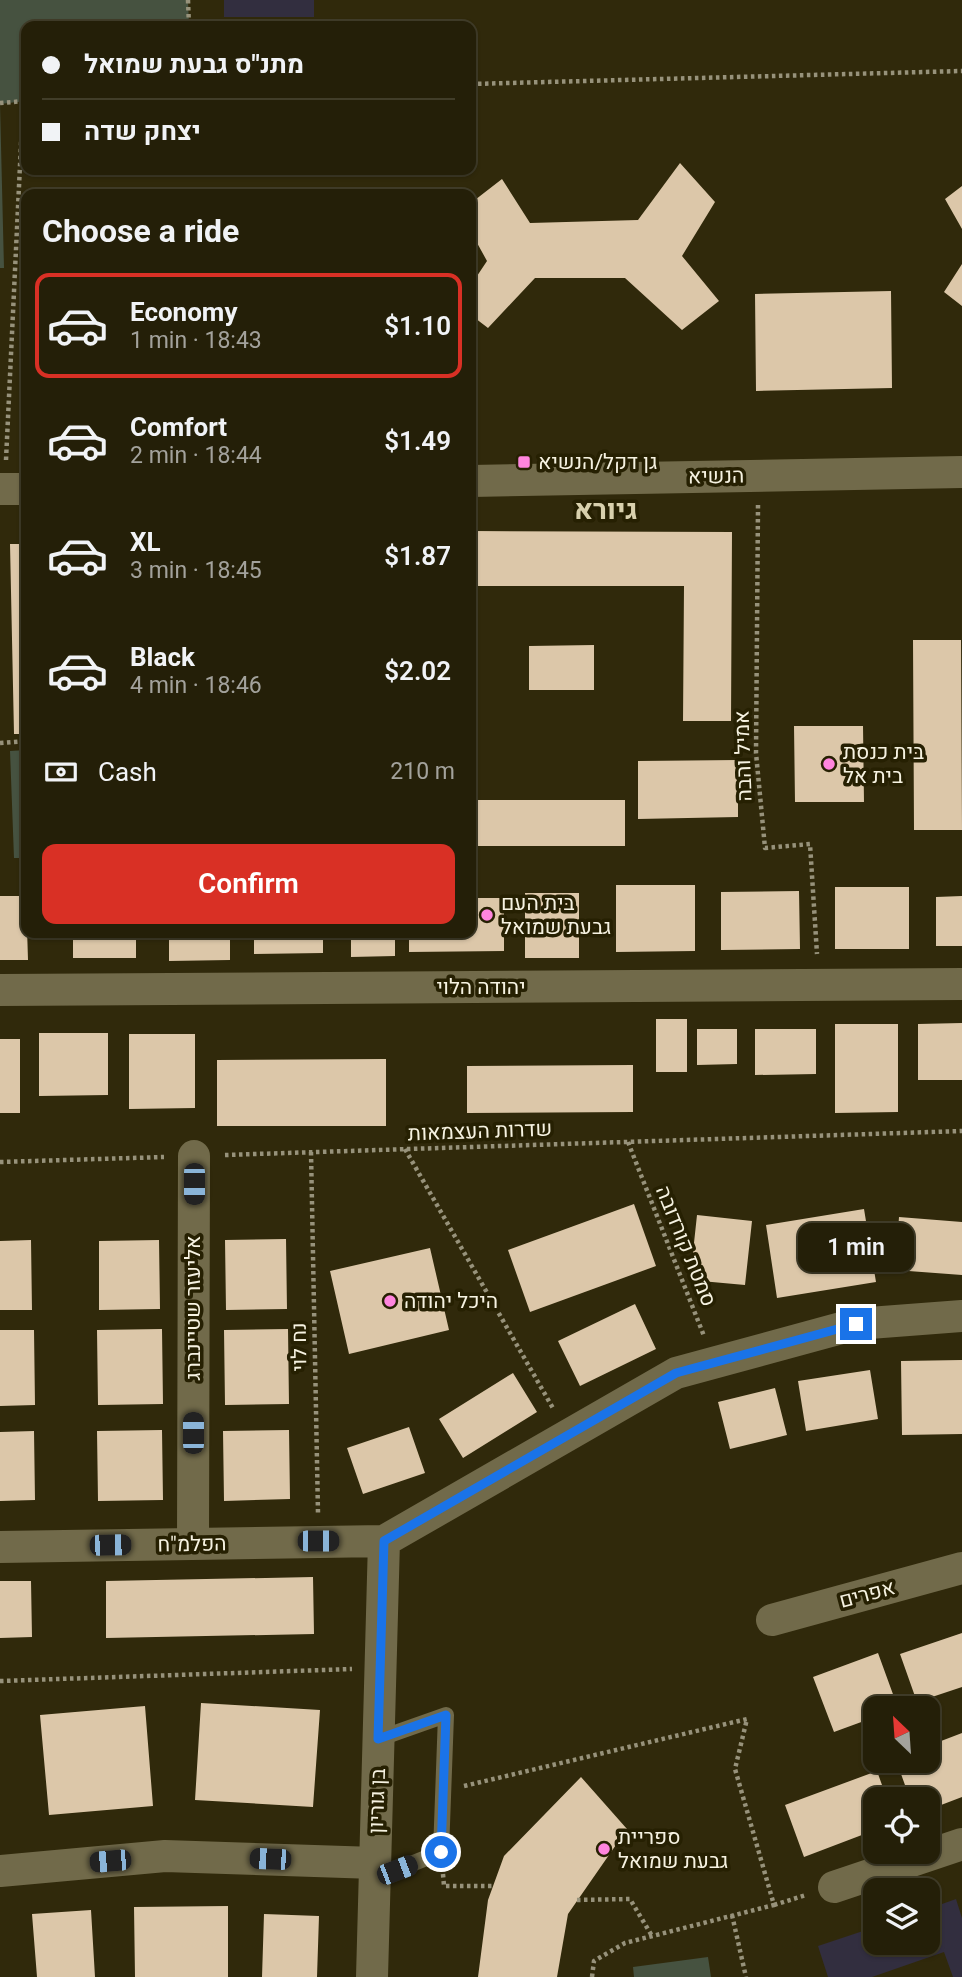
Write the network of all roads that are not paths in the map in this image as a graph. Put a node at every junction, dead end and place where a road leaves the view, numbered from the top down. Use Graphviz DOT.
graph roads {
  1 [pos="962,472"];
  2 [pos="476,481"];
  3 [pos="962,984"];
  4 [pos="0,990"];
  5 [pos="194,1156"];
  6 [pos="962,1316"];
  7 [pos="384,1541"];
  8 [pos="192,1544"];
  9 [pos="0,1547"];
  10 [pos="962,1568"];
  11 [pos="772,1619"];
  12 [pos="378,1739"];
  13 [pos="962,1844"];
  14 [pos="0,1871"];
  15 [pos="375,1871"];
  16 [pos="834,1887"];
  17 [pos="372,1977"];
  1 -- 2 [label="street, הנשיא"];
  3 -- 4 [label="street, יהודה הלוי"];
  5 -- 8 [label="street, אליעזר שטיינברג"];
  6 -- 7 [label="street"];
  7 -- 8 [label="street, הפלמ\"ח"];
  7 -- 12 [label="street, בן גוריון"];
  8 -- 9 [label="street, הפלמ\"ח"];
  10 -- 11 [label="street, אפרים"];
  12 -- 15 [label="street, בן גוריון"];
  12 -- 15 [label="lane"];
  13 -- 16 [label="street"];
  14 -- 15 [label="street"];
  15 -- 17 [label="street, בן גוריון"];
}
